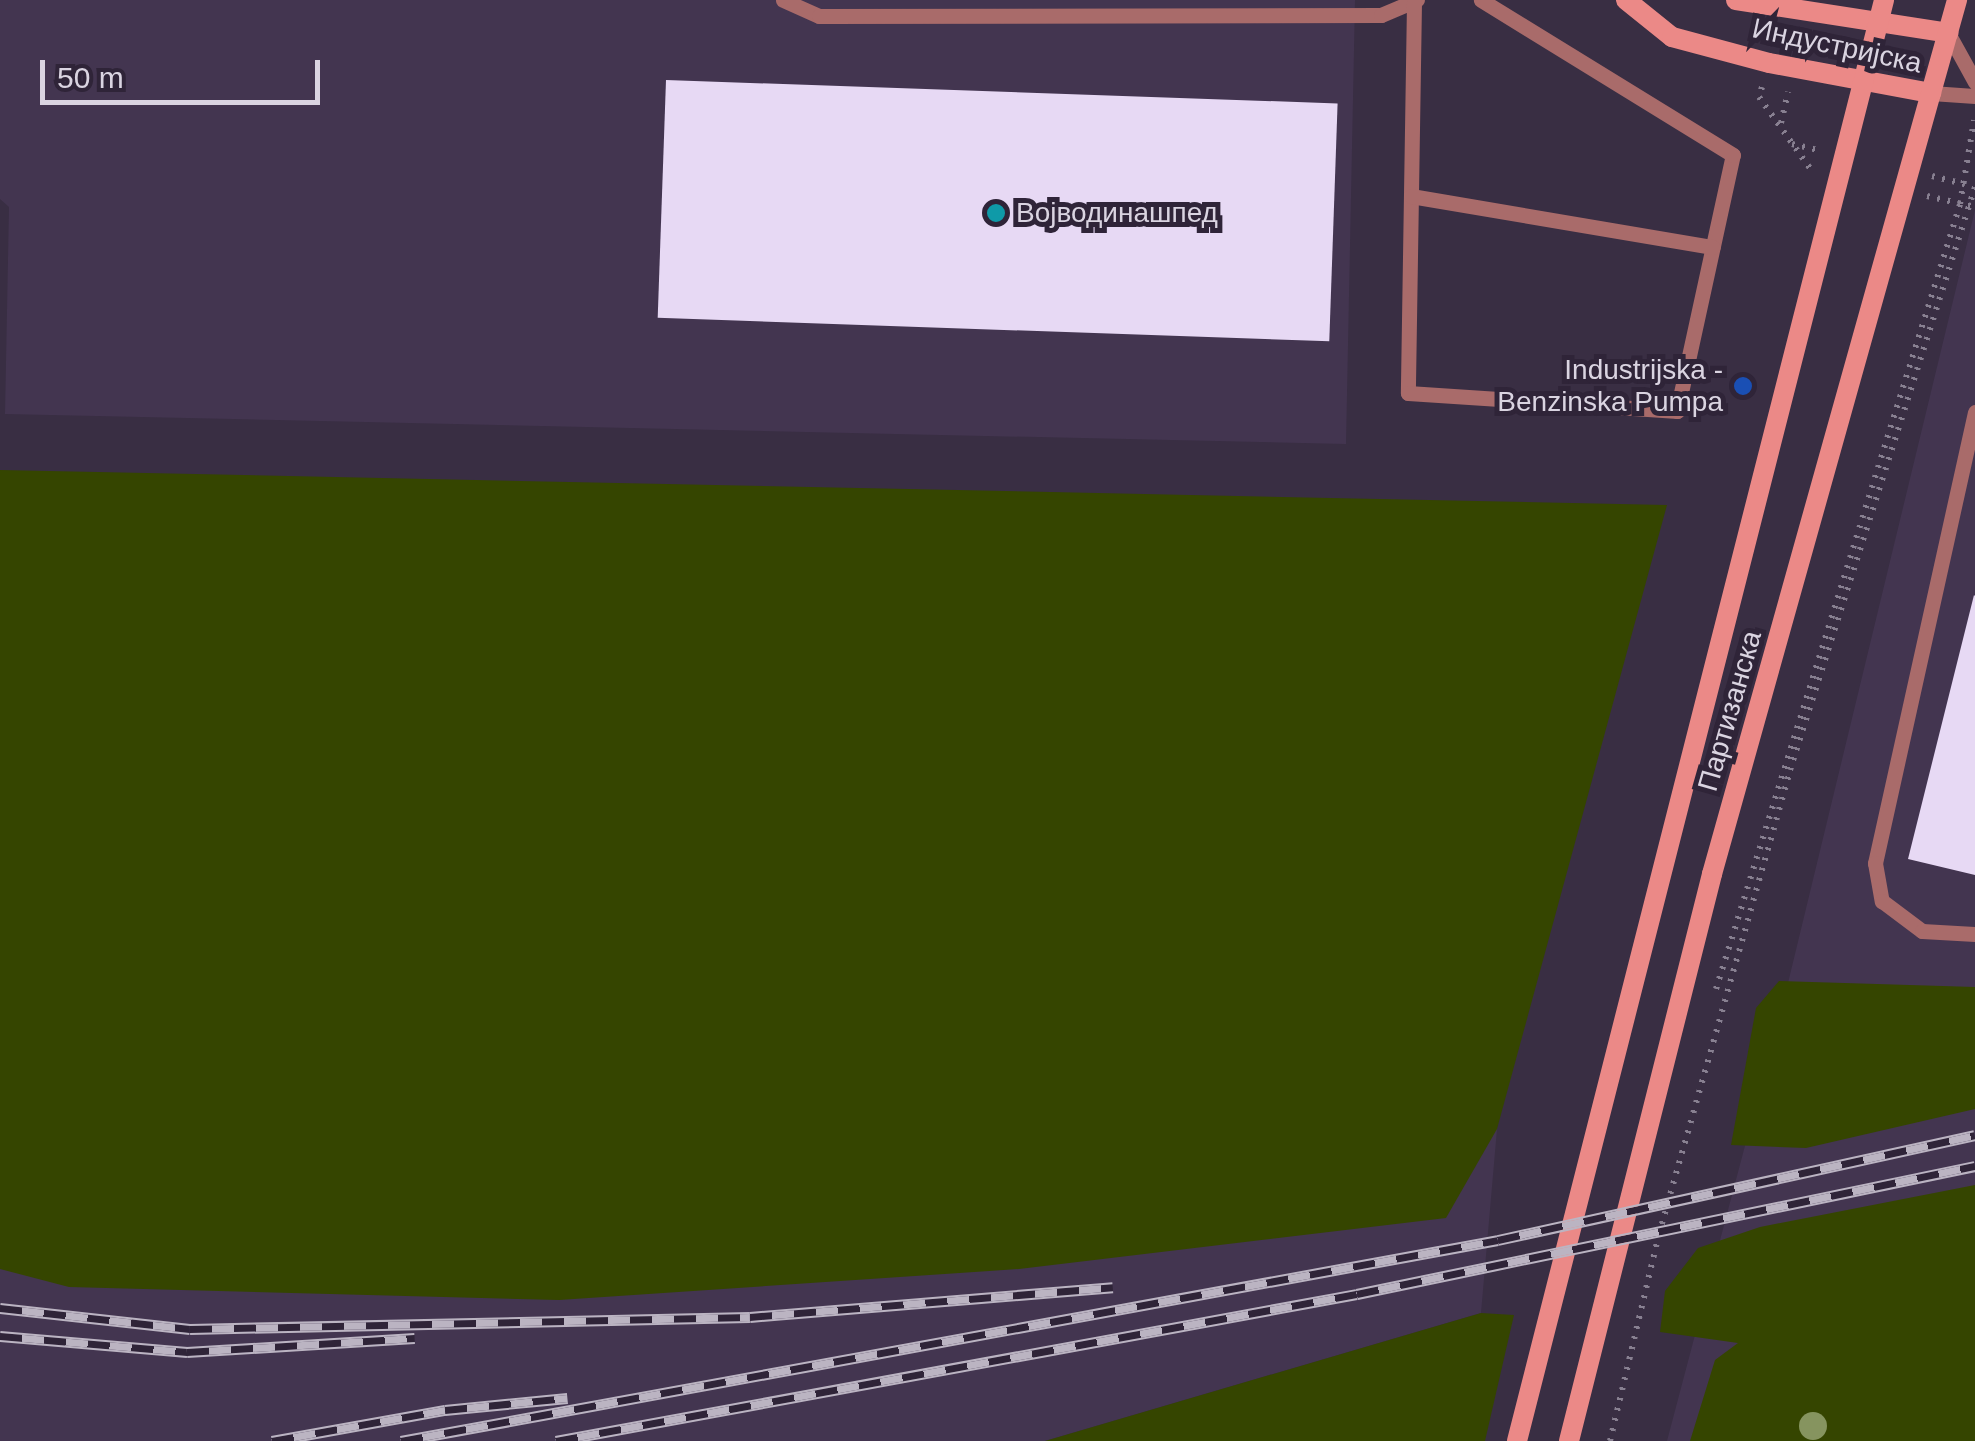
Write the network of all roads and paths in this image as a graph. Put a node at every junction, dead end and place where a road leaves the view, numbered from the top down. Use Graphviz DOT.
graph roads {
  1 [pos="783,0"];
  2 [pos="1480,0"];
  3 [pos="1626,0"];
  4 [pos="1736,0"];
  5 [pos="1884,0"];
  6 [pos="1958,0"];
  7 [pos="1415,1"];
  8 [pos="1284,7"];
  9 [pos="1879,22"];
  10 [pos="1948,34"];
  11 [pos="1865,81"];
  12 [pos="1975,82"];
  13 [pos="1931,93"];
  14 [pos="1975,96"];
  15 [pos="1759,97"];
  16 [pos="1975,118"];
  17 [pos="1807,170"];
  18 [pos="1975,187"];
  19 [pos="1411,196"];
  20 [pos="1713,247"];
  21 [pos="1975,412"];
  22 [pos="1975,934"];
  23 [pos="1517,1441"];
  24 [pos="1569,1441"];
  25 [pos="1606,1441"];
  1 -- 8 [label="lane"];
  2 -- 20 [label="lane"];
  3 -- 11 [label="main road, Индустријска"];
  4 -- 9 [label="main road, Индустријска"];
  5 -- 9 [label="main road, Партизанска"];
  6 -- 10 [label="main road, Партизанска"];
  7 -- 8 [label="lane"];
  7 -- 19 [label="lane"];
  9 -- 10 [label="main road, Индустријска"];
  9 -- 11 [label="main road, Партизанска"];
  10 -- 12 [label="lane"];
  10 -- 13 [label="main road, Партизанска"];
  11 -- 13 [label="main road, Индустријска"];
  11 -- 23 [label="main road, Партизанска"];
  13 -- 14 [label="lane"];
  13 -- 24 [label="main road, Партизанска"];
  15 -- 17 [label="path"];
  16 -- 25 [label="path"];
  18 -- 25 [label="path"];
  19 -- 20 [label="lane"];
  19 -- 20 [label="lane"];
  21 -- 22 [label="lane"];
}
